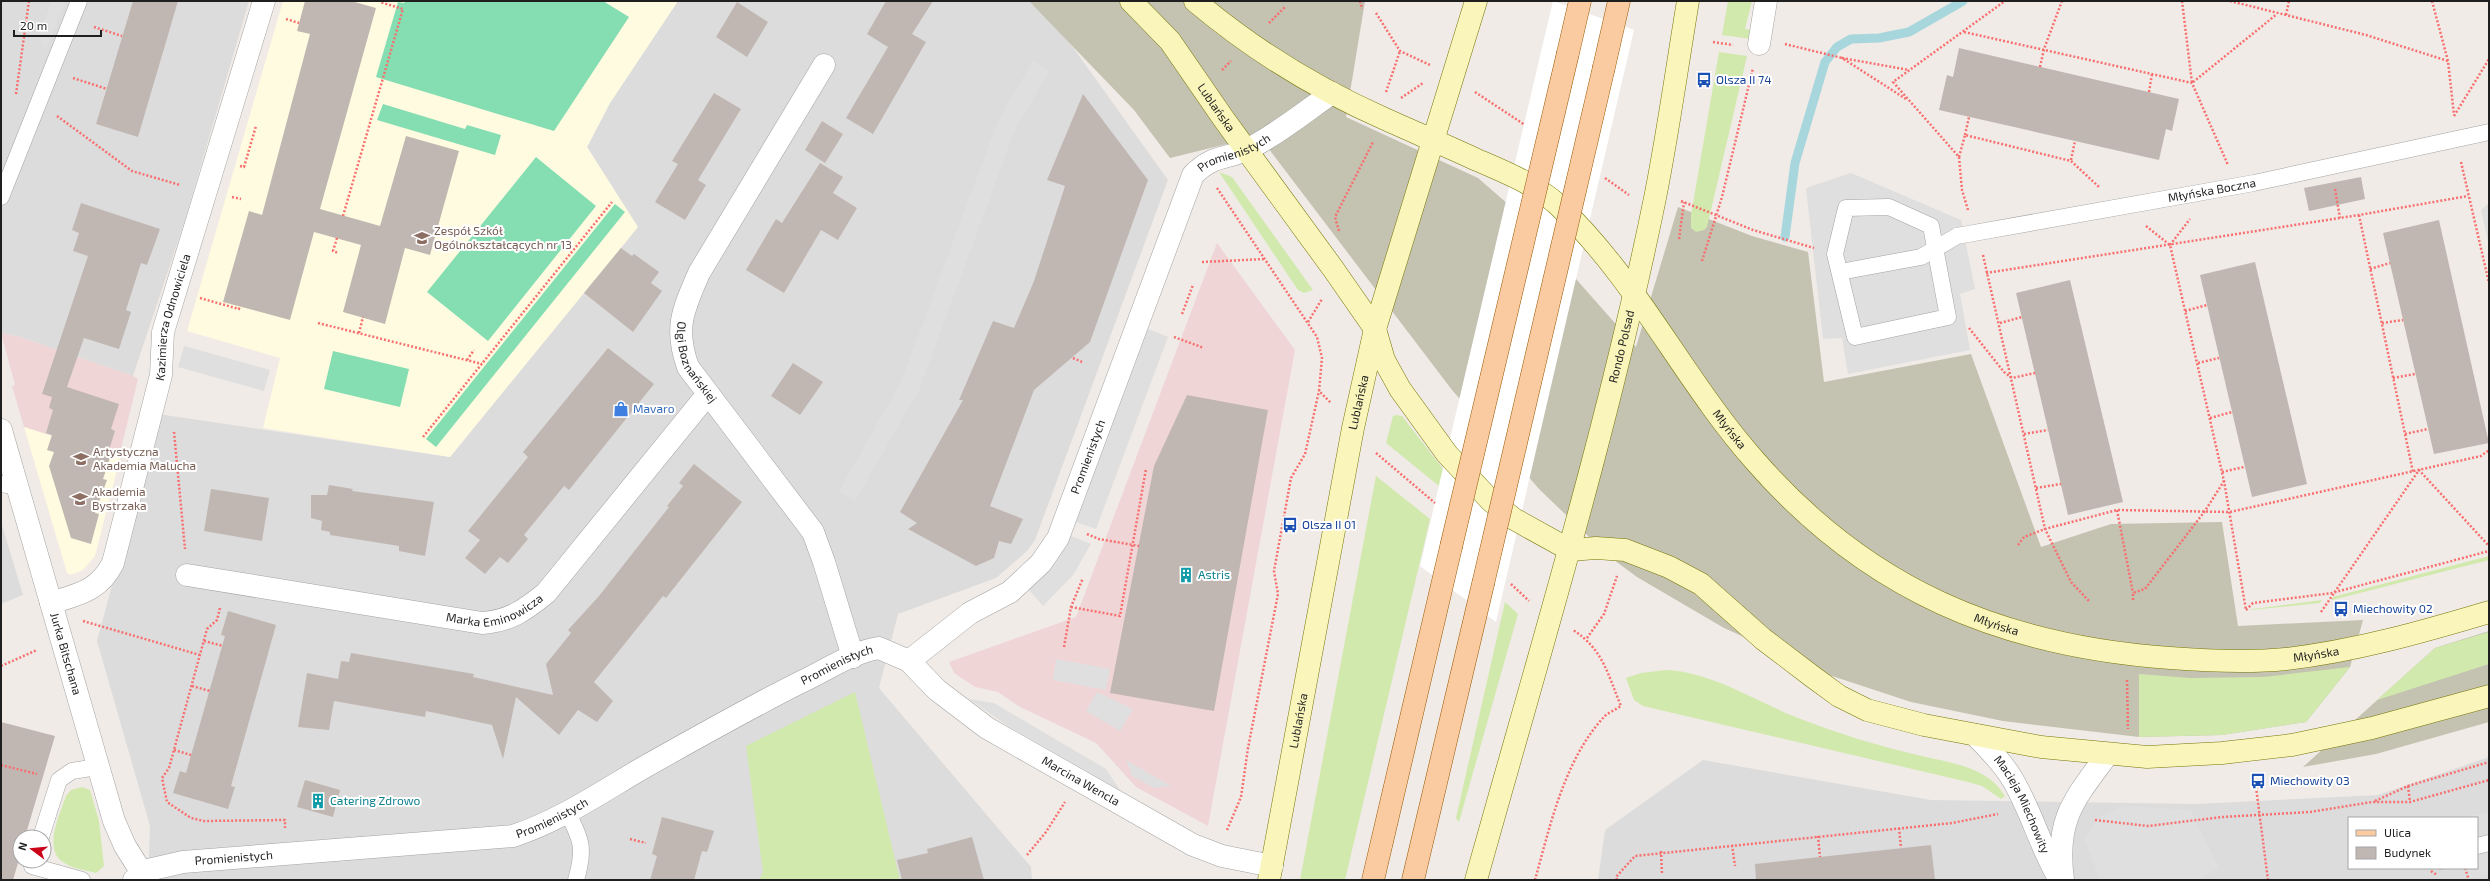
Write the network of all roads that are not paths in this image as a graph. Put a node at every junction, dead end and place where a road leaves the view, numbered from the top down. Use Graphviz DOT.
graph roads {
  1 [pos="79,1"];
  2 [pos="264,1"];
  3 [pos="1130,1"];
  4 [pos="1195,1"];
  5 [pos="1476,1"];
  6 [pos="1580,1"];
  7 [pos="1619,1"];
  8 [pos="1688,1"];
  9 [pos="1766,1"];
  10 [pos="1759,44"];
  11 [pos="824,65"];
  12 [pos="1332,93"];
  13 [pos="2489,132"];
  14 [pos="1432,140"];
  15 [pos="1247,150"];
  16 [pos="1,197"];
  17 [pos="1936,248"];
  18 [pos="1840,272"];
  19 [pos="1634,294"];
  20 [pos="1375,329"];
  21 [pos="707,395"];
  22 [pos="1,430"];
  23 [pos="10,486"];
  24 [pos="1570,550"];
  25 [pos="187,575"];
  26 [pos="51,603"];
  27 [pos="2489,612"];
  28 [pos="853,657"];
  29 [pos="909,661"];
  30 [pos="2489,696"];
  31 [pos="1975,735"];
  32 [pos="2107,755"];
  33 [pos="97,767"];
  34 [pos="567,812"];
  35 [pos="44,829"];
  36 [pos="2489,843"];
  37 [pos="2478,846"];
  38 [pos="31,869"];
  39 [pos="1270,873"];
  40 [pos="149,875"];
  41 [pos="82,880"];
  42 [pos="576,880"];
  43 [pos="1372,880"];
  44 [pos="1413,880"];
  45 [pos="1476,880"];
  46 [pos="2062,880"];
  1 -- 16 [label="lane"];
  2 -- 26 [label="street, Kazimierza Odnowiciela"];
  3 -- 15 [label="main road, Lublańska"];
  4 -- 12 [label="main road"];
  5 -- 14 [label="main road"];
  6 -- 43 [label="main road, bridge"];
  7 -- 44 [label="main road, bridge"];
  8 -- 19 [label="main road"];
  9 -- 10 [label="street"];
  11 -- 21 [label="street, Olgi Boznańskiej"];
  12 -- 14 [label="main road"];
  12 -- 15 [label="street, Promienistych"];
  13 -- 17 [label="lane, Młyńska Boczna"];
  14 -- 19 [label="main road, Rondo Polsad"];
  14 -- 20 [label="main road"];
  15 -- 20 [label="main road, Lublańska"];
  15 -- 29 [label="street, Promienistych"];
  17 -- 18 [label="lane, Młyńska Boczna"];
  17 -- 18 [label="lane"];
  17 -- 18 [label="lane"];
  19 -- 24 [label="main road, Rondo Polsad"];
  19 -- 27 [label="main road, Młyńska"];
  20 -- 24 [label="main road"];
  20 -- 39 [label="main road, Lublańska"];
  21 -- 25 [label="street, Marka Eminowicza"];
  21 -- 28 [label="street, Olgi Boznańskiej"];
  22 -- 23 [label="street, Jurka Bitschana"];
  23 -- 26 [label="street, Jurka Bitschana"];
  24 -- 31 [label="main road"];
  24 -- 45 [label="main road"];
  26 -- 33 [label="street, Jurka Bitschana"];
  28 -- 29 [label="street, Promienistych"];
  28 -- 34 [label="street, Promienistych"];
  29 -- 39 [label="street, Marcina Wencla"];
  30 -- 32 [label="main road"];
  31 -- 32 [label="main road"];
  31 -- 46 [label="street, Macieja Miechowity"];
  32 -- 46 [label="street, Macieja Miechowity"];
  33 -- 35 [label="lane"];
  33 -- 40 [label="street, Jurka Bitschana"];
  34 -- 40 [label="street, Promienistych"];
  34 -- 42 [label="lane"];
  36 -- 37 [label="lane"];
  38 -- 41 [label="lane"];
}
